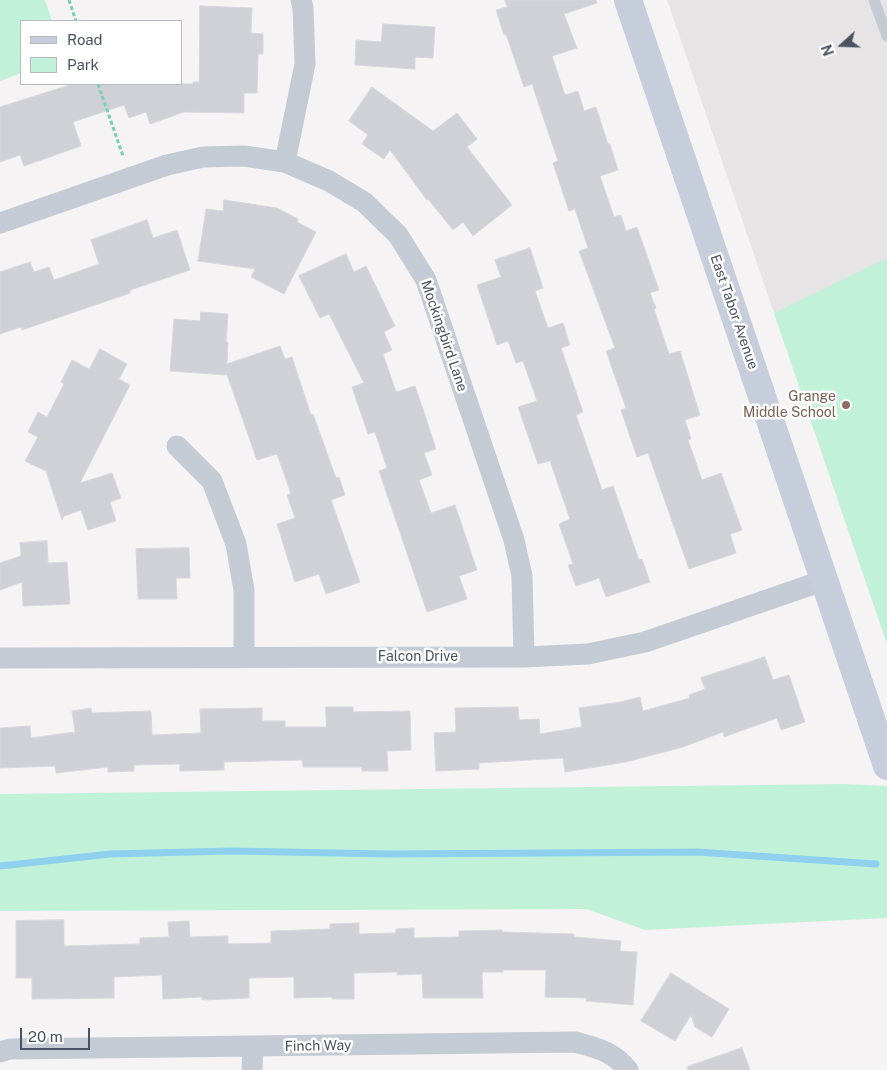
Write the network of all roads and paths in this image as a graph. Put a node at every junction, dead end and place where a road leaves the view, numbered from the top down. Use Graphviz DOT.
graph roads {
  1 [pos="69,0"];
  2 [pos="301,0"];
  3 [pos="628,0"];
  4 [pos="874,0"];
  5 [pos="76,20"];
  6 [pos="887,36"];
  7 [pos="98,85"];
  8 [pos="123,157"];
  9 [pos="285,162"];
  10 [pos="0,223"];
  11 [pos="176,446"];
  12 [pos="825,580"];
  13 [pos="244,657"];
  14 [pos="524,657"];
  15 [pos="0,658"];
  16 [pos="887,766"];
  17 [pos="253,1047"];
  18 [pos="0,1052"];
  19 [pos="252,1070"];
  20 [pos="628,1070"];
  1 -- 5 [label="path"];
  2 -- 9 [label="street"];
  3 -- 12 [label="main road, East Tabor Avenue"];
  4 -- 6 [label="lane"];
  7 -- 8 [label="path"];
  9 -- 10 [label="street, Mockingbird Lane"];
  9 -- 14 [label="street, Mockingbird Lane"];
  11 -- 13 [label="street"];
  12 -- 14 [label="street, Falcon Drive"];
  12 -- 16 [label="main road, East Tabor Avenue"];
  13 -- 14 [label="street, Falcon Drive"];
  13 -- 15 [label="street, Falcon Drive"];
  17 -- 18 [label="street, Finch Way"];
  17 -- 19 [label="street"];
  17 -- 20 [label="street, Finch Way"];
}
